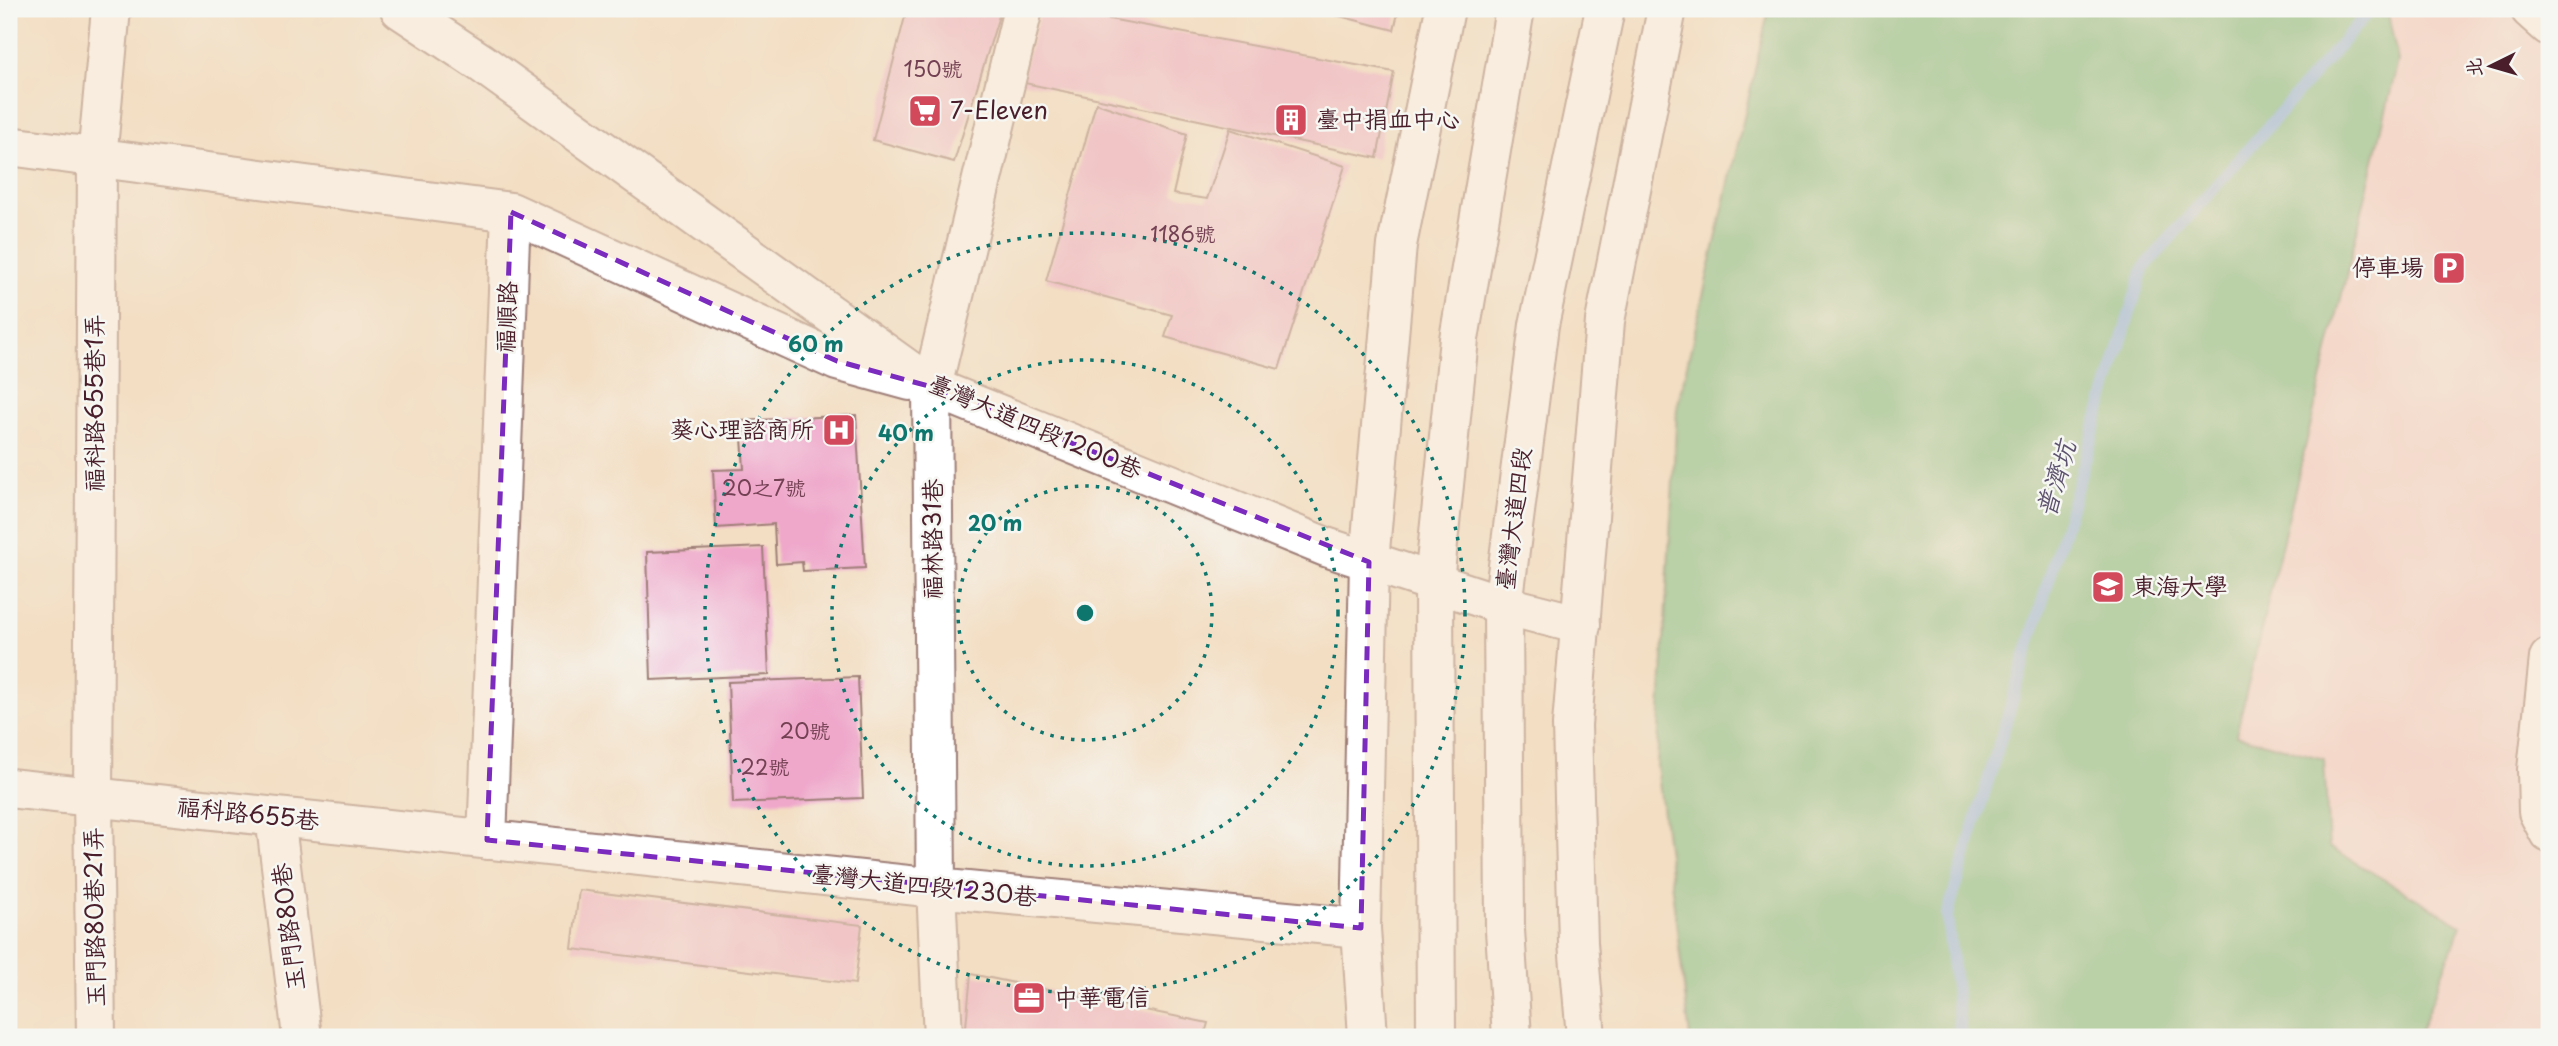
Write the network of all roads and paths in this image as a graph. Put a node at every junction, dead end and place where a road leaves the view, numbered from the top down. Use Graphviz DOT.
graph roads {
  1 [pos="111,9"];
  2 [pos="400,9"];
  3 [pos="1023,9"];
  4 [pos="1445,9"];
  5 [pos="1515,9"];
  6 [pos="1605,9"];
  7 [pos="1667,9"];
  8 [pos="2530,9"];
  9 [pos="2549,26"];
  10 [pos="9,146"];
  11 [pos="97,159"];
  12 [pos="510,212"];
  13 [pos="932,387"];
  14 [pos="1369,562"];
  15 [pos="1434,582"];
  16 [pos="1503,605"];
  17 [pos="1581,625"];
  18 [pos="2549,658"];
  19 [pos="9,788"];
  20 [pos="93,797"];
  21 [pos="275,817"];
  22 [pos="2549,833"];
  23 [pos="487,840"];
  24 [pos="936,888"];
  25 [pos="1361,928"];
  26 [pos="96,1037"];
  27 [pos="302,1037"];
  28 [pos="943,1037"];
  29 [pos="1368,1037"];
  30 [pos="1436,1037"];
  31 [pos="1512,1037"];
  32 [pos="1586,1037"];
  1 -- 11 [label="street, 福科路655巷1弄"];
  2 -- 13 [label="street, 臺灣大道四段1200巷"];
  3 -- 13 [label="street, 福林路31巷"];
  4 -- 14 [label="street"];
  5 -- 15 [label="street"];
  6 -- 16 [label="street, 臺灣大道四段"];
  7 -- 17 [label="street"];
  8 -- 9 [label="street"];
  10 -- 11 [label="street"];
  11 -- 12 [label="street"];
  11 -- 20 [label="street, 福科路655巷1弄"];
  12 -- 13 [label="street"];
  12 -- 23 [label="street, 福順路"];
  13 -- 14 [label="street, 臺灣大道四段1200巷"];
  13 -- 24 [label="street, 福林路31巷"];
  14 -- 15 [label="street, 臺灣大道四段1200巷"];
  14 -- 25 [label="street"];
  15 -- 16 [label="street, 臺灣大道四段1200巷"];
  15 -- 30 [label="street"];
  16 -- 17 [label="street, 臺灣大道四段1200巷"];
  16 -- 31 [label="street, 臺灣大道四段"];
  17 -- 32 [label="street"];
  18 -- 22 [label="street"];
  19 -- 20 [label="street, 福科路655巷"];
  20 -- 21 [label="street, 福科路655巷"];
  20 -- 26 [label="street, 玉門路80巷21弄"];
  21 -- 23 [label="street, 福科路655巷"];
  21 -- 27 [label="street, 玉門路80巷"];
  23 -- 24 [label="street, 臺灣大道四段1230巷"];
  24 -- 25 [label="street, 臺灣大道四段1230巷"];
  24 -- 28 [label="street, 福林路31巷"];
  25 -- 29 [label="street"];
}
